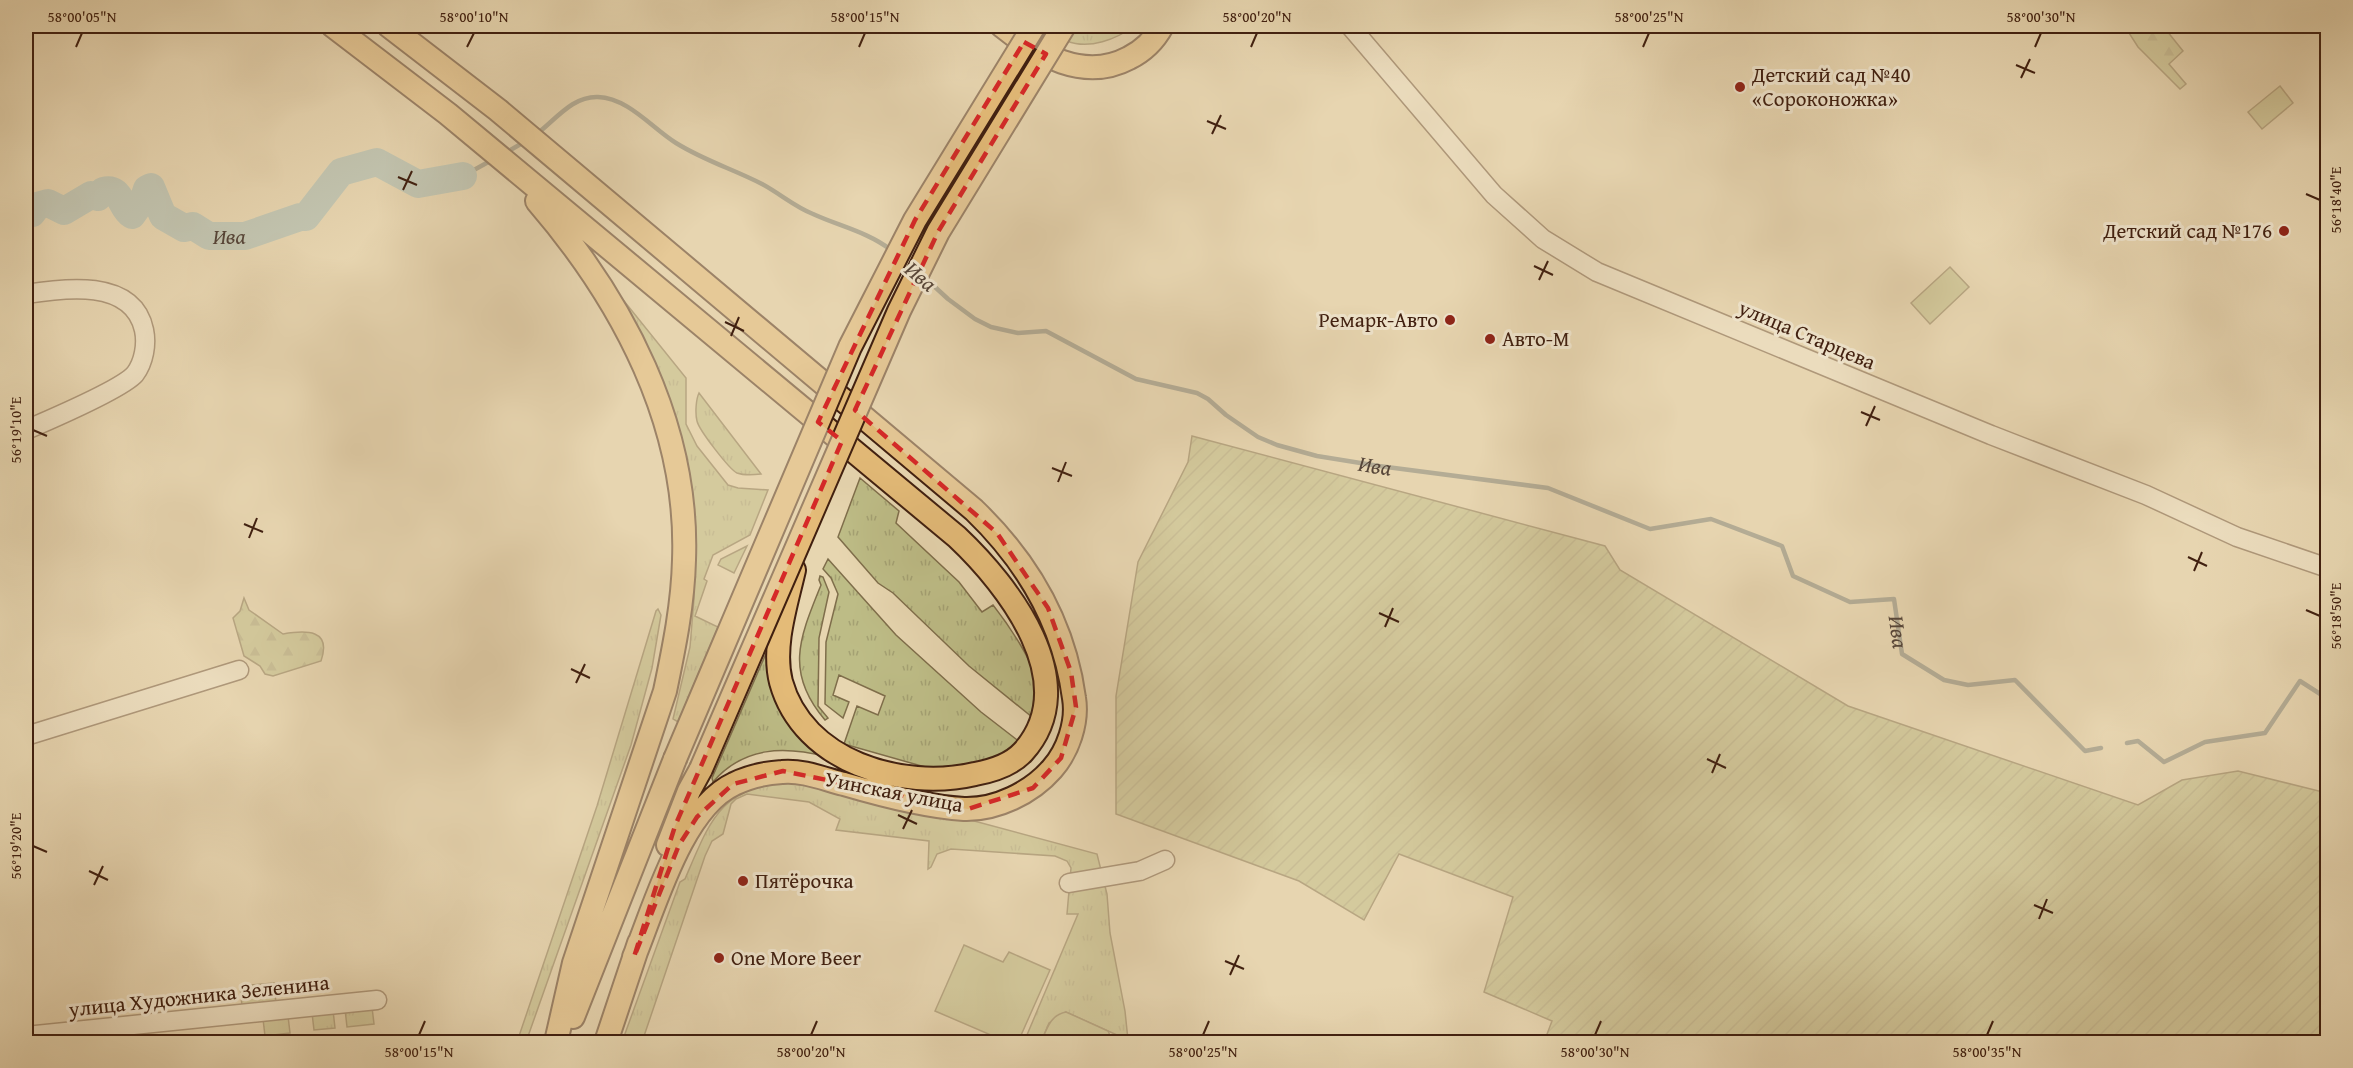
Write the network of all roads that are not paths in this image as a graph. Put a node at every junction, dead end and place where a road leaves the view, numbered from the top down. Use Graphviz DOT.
graph roads {
  1 [pos="333,26"];
  2 [pos="389,26"];
  3 [pos="1002,26"];
  4 [pos="1034,26"];
  5 [pos="1064,26"];
  6 [pos="1162,26"];
  7 [pos="1350,26"];
  8 [pos="498,156"];
  9 [pos="26,294"];
  10 [pos="26,430"];
  11 [pos="802,531"];
  12 [pos="2328,567"];
  13 [pos="239,670"];
  14 [pos="26,736"];
  15 [pos="1166,860"];
  16 [pos="1069,883"];
  17 [pos="634,957"];
  18 [pos="377,1000"];
  19 [pos="26,1036"];
  20 [pos="556,1042"];
  21 [pos="562,1042"];
  22 [pos="606,1042"];
  1 -- 8 [label="main road"];
  2 -- 17 [label="main road, Уинская улица, bridge"];
  3 -- 6 [label="main road"];
  4 -- 21 [label="main road, bridge"];
  5 -- 11 [label="main road, bridge"];
  7 -- 12 [label="street, улица Старцева"];
  8 -- 11 [label="main road, Уинская улица, bridge"];
  8 -- 20 [label="main road"];
  9 -- 10 [label="street"];
  11 -- 17 [label="main road, Уинская улица, bridge"];
  13 -- 14 [label="street"];
  15 -- 16 [label="street"];
  17 -- 22 [label="main road, Уинская улица"];
  18 -- 19 [label="street, улица Художника Зеленина"];
}
